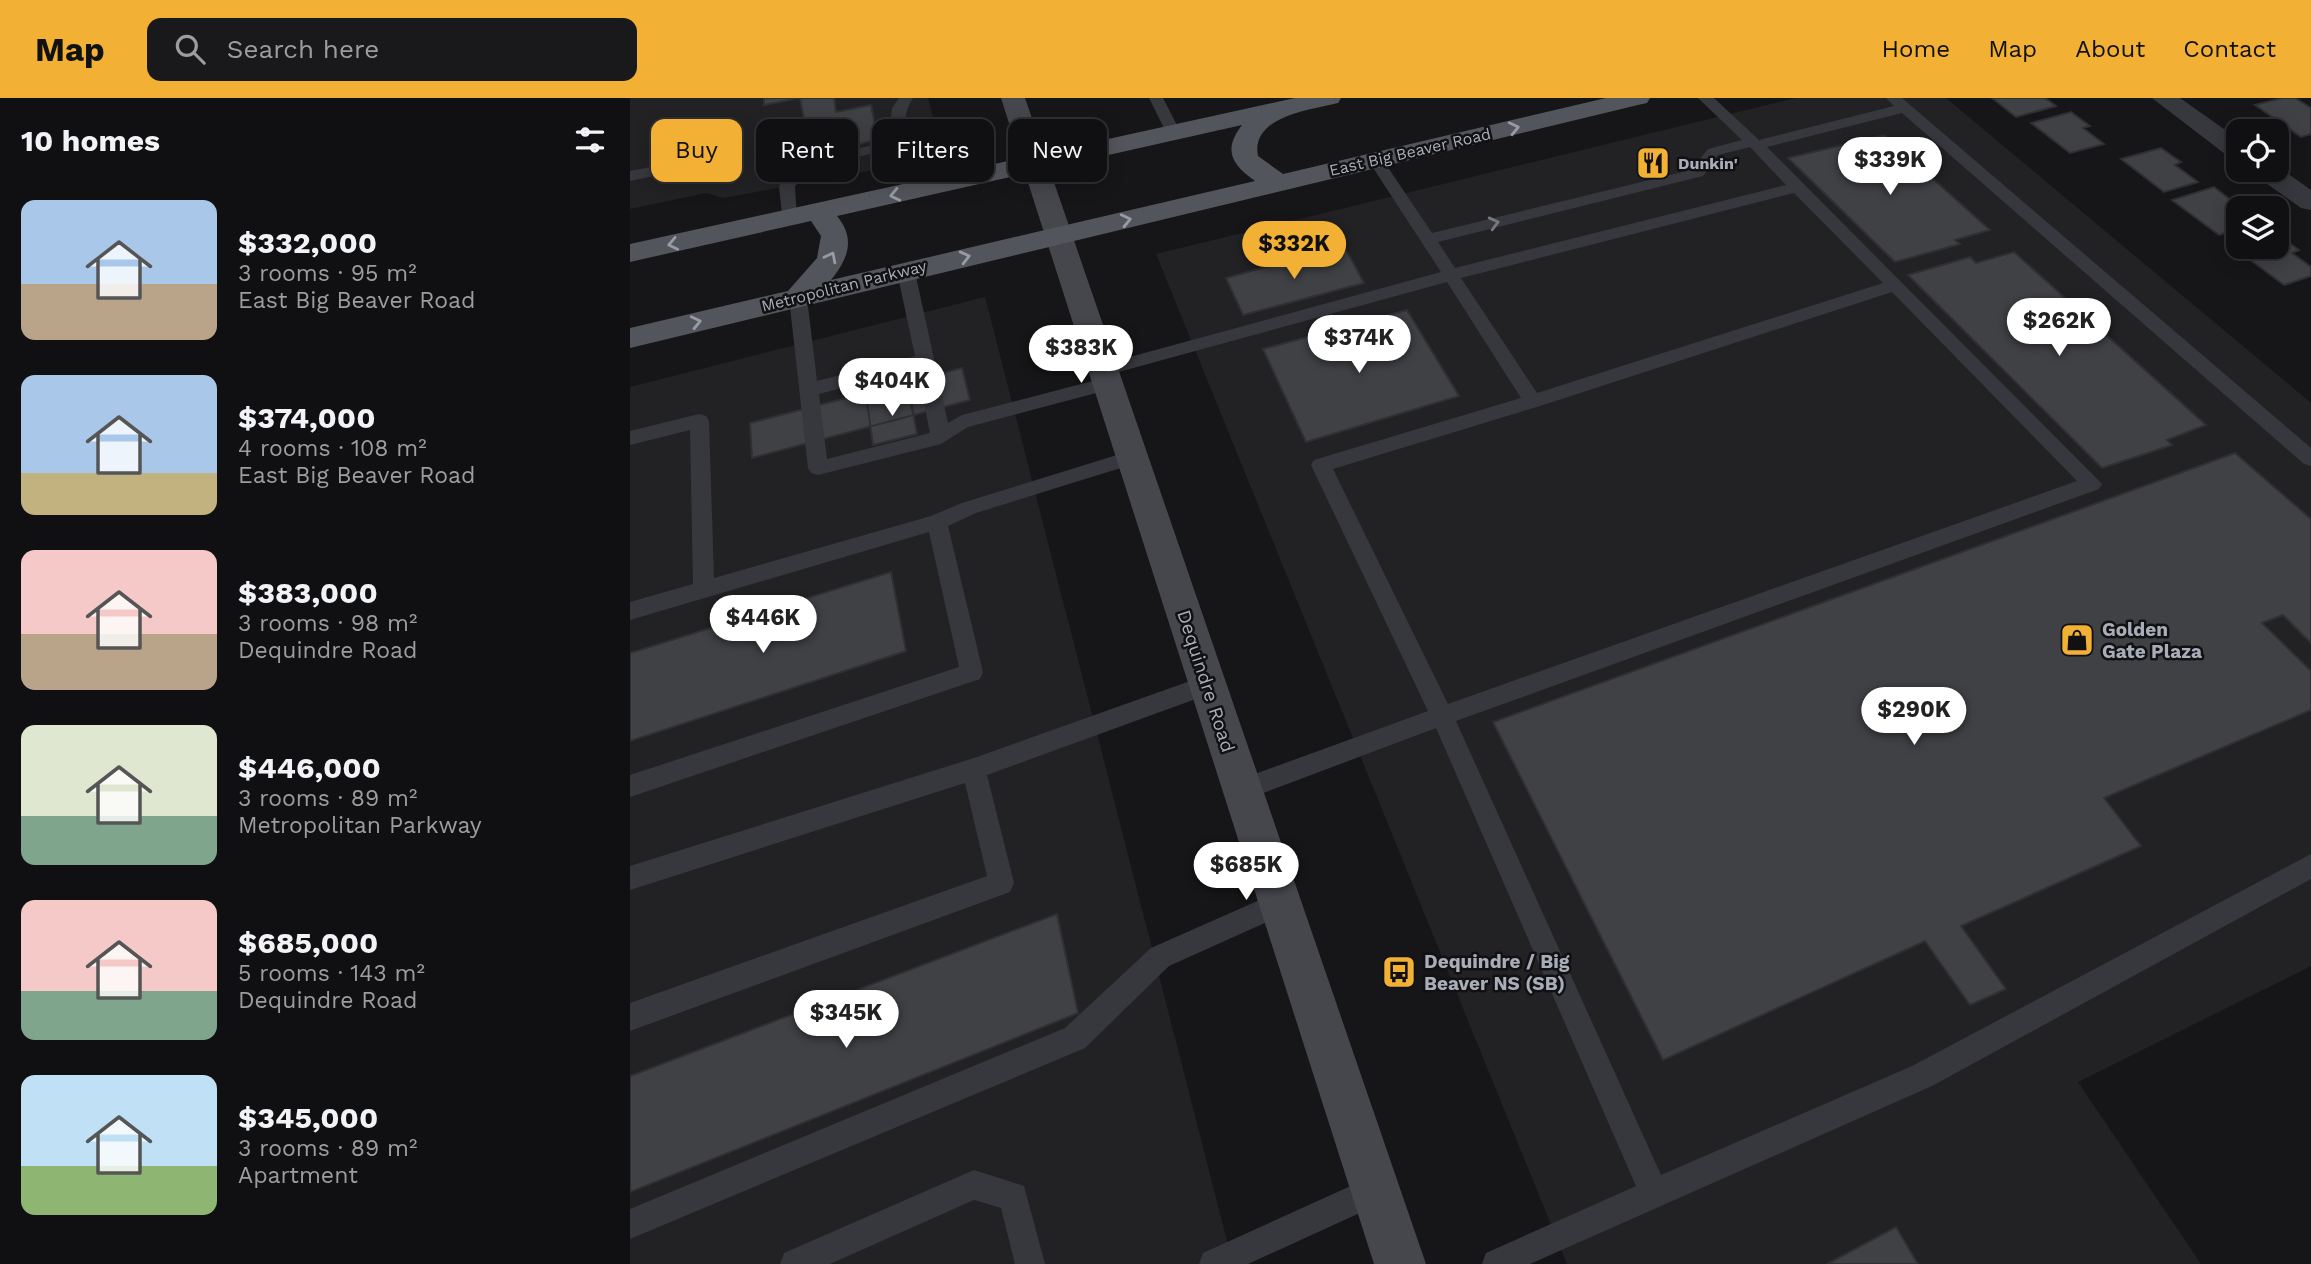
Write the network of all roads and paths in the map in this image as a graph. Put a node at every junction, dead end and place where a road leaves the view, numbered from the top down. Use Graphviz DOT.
graph roads {
  1 [pos="906,98"];
  2 [pos="1013,98"];
  3 [pos="1156,98"];
  4 [pos="1329,98"];
  5 [pos="1639,98"];
  6 [pos="1705,98"];
  7 [pos="2164,98"];
  8 [pos="1899,103"];
  9 [pos="1282,108"];
  10 [pos="1020,119"];
  11 [pos="1173,133"];
  12 [pos="2226,142"];
  13 [pos="1754,144"];
  14 [pos="1107,147"];
  15 [pos="1376,160"];
  16 [pos="1008,169"];
  17 [pos="651,172"];
  18 [pos="630,176"];
  19 [pos="1041,182"];
  20 [pos="2282,182"];
  21 [pos="1280,183"];
  22 [pos="1797,187"];
  23 [pos="2311,202"];
  24 [pos="819,213"];
  25 [pos="789,219"];
  26 [pos="1059,235"];
  27 [pos="1427,239"];
  28 [pos="630,253"];
  29 [pos="906,272"];
  30 [pos="1451,275"];
  31 [pos="1895,285"];
  32 [pos="798,298"];
  33 [pos="630,338"];
  34 [pos="925,360"];
  35 [pos="1106,377"];
  36 [pos="809,390"];
  37 [pos="1533,401"];
  38 [pos="941,436"];
  39 [pos="630,438"];
  40 [pos="1133,457"];
  41 [pos="2311,459"];
  42 [pos="937,522"];
  43 [pos="704,591"];
  44 [pos="630,611"];
  45 [pos="1207,685"];
  46 [pos="1442,716"];
  47 [pos="974,769"];
  48 [pos="630,786"];
  49 [pos="1242,790"];
  50 [pos="2311,866"];
  51 [pos="630,878"];
  52 [pos="1280,903"];
  53 [pos="630,1017"];
  54 [pos="1375,1190"];
  55 [pos="1654,1193"];
  56 [pos="630,1224"];
  57 [pos="795,1264"];
  58 [pos="1030,1264"];
  59 [pos="1214,1264"];
  60 [pos="1400,1264"];
  61 [pos="1497,1264"];
  1 -- 25 [label="lane"];
  2 -- 10 [label="main road, Dequindre Road"];
  3 -- 11 [label="lane"];
  4 -- 9 [label="main road"];
  15 -- 5 [label="main road, East Big Beaver Road, one-way"];
  6 -- 13 [label="lane"];
  7 -- 12 [label="street"];
  8 -- 13 [label="lane"];
  8 -- 41 [label="lane"];
  9 -- 11 [label="main road"];
  9 -- 21 [label="main road"];
  11 -- 14 [label="main road"];
  13 -- 22 [label="lane"];
  27 -- 13 [label="lane, one-way"];
  15 -- 21 [label="main road, East Big Beaver Road"];
  15 -- 27 [label="lane"];
  16 -- 24 [label="main road, one-way"];
  17 -- 18 [label="lane"];
  19 -- 26 [label="main road, Dequindre Road"];
  20 -- 23 [label="street"];
  26 -- 21 [label="main road, East Big Beaver Road, one-way"];
  22 -- 30 [label="lane"];
  22 -- 31 [label="lane"];
  24 -- 25 [label="main road"];
  32 -- 24 [label="main road, one-way"];
  25 -- 28 [label="main road, one-way"];
  29 -- 26 [label="main road, Metropolitan Parkway, one-way"];
  26 -- 35 [label="main road, Dequindre Road"];
  27 -- 30 [label="lane"];
  29 -- 32 [label="main road, Metropolitan Parkway"];
  29 -- 34 [label="lane"];
  30 -- 35 [label="lane"];
  30 -- 37 [label="lane"];
  31 -- 37 [label="lane"];
  31 -- 46 [label="lane"];
  33 -- 32 [label="main road, Metropolitan Parkway, one-way"];
  32 -- 36 [label="lane"];
  34 -- 36 [label="lane"];
  34 -- 38 [label="lane"];
  35 -- 38 [label="lane"];
  35 -- 40 [label="main road, Dequindre Road"];
  36 -- 38 [label="lane"];
  37 -- 46 [label="lane"];
  39 -- 43 [label="lane"];
  40 -- 42 [label="lane"];
  40 -- 45 [label="main road, Dequindre Road"];
  42 -- 43 [label="lane"];
  42 -- 48 [label="lane"];
  43 -- 44 [label="lane"];
  45 -- 47 [label="lane"];
  45 -- 49 [label="main road, Dequindre Road"];
  46 -- 49 [label="lane"];
  46 -- 55 [label="lane"];
  47 -- 51 [label="lane"];
  47 -- 53 [label="lane"];
  49 -- 52 [label="main road, Dequindre Road"];
  50 -- 55 [label="lane"];
  52 -- 54 [label="main road, Dequindre Road"];
  52 -- 56 [label="lane"];
  54 -- 59 [label="lane"];
  54 -- 60 [label="main road, Dequindre Road"];
  55 -- 61 [label="lane"];
  57 -- 58 [label="lane"];
}
